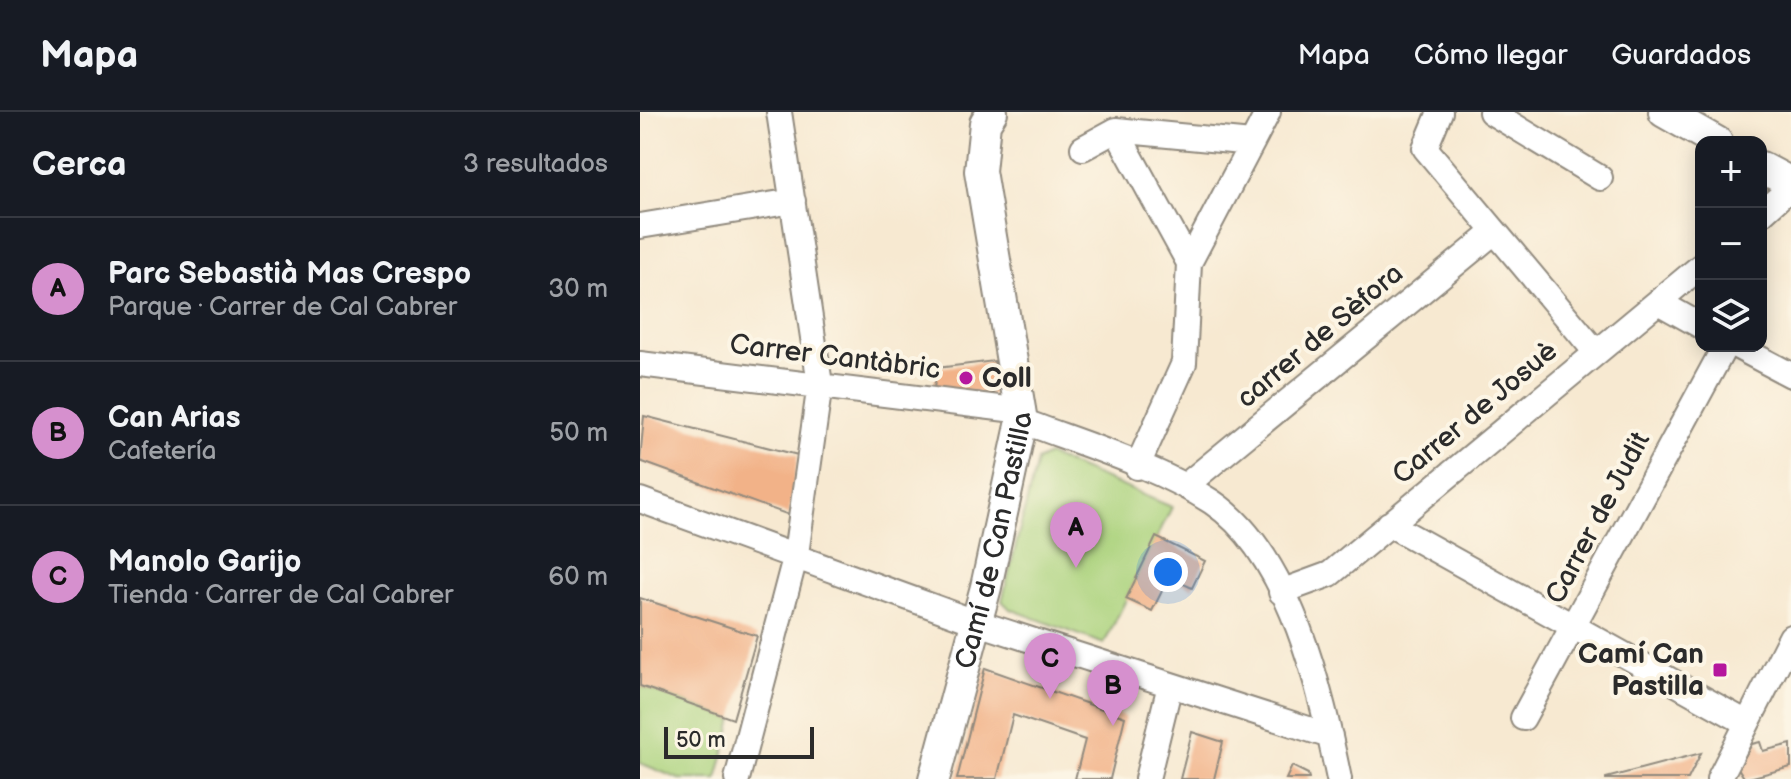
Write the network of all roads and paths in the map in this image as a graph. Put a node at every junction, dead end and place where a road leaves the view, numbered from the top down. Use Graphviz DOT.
graph roads {
  1 [pos="779,112"];
  2 [pos="992,112"];
  3 [pos="1268,112"];
  4 [pos="1440,112"];
  5 [pos="1491,112"];
  6 [pos="1664,112"];
  7 [pos="1116,130"];
  8 [pos="1706,136"];
  9 [pos="1252,143"];
  10 [pos="1083,148"];
  11 [pos="1767,171"];
  12 [pos="1600,178"];
  13 [pos="1791,185"];
  14 [pos="793,201"];
  15 [pos="1767,208"];
  16 [pos="640,226"];
  17 [pos="1493,233"];
  18 [pos="1189,263"];
  19 [pos="1695,271"];
  20 [pos="1660,303"];
  21 [pos="1695,323"];
  22 [pos="1595,351"];
  23 [pos="1722,352"];
  24 [pos="1747,352"];
  25 [pos="640,364"];
  26 [pos="1791,375"];
  27 [pos="820,384"];
  28 [pos="1022,416"];
  29 [pos="1137,467"];
  30 [pos="1185,486"];
  31 [pos="640,500"];
  32 [pos="1389,524"];
  33 [pos="796,554"];
  34 [pos="1281,592"];
  35 [pos="975,622"];
  36 [pos="1572,628"];
  37 [pos="1791,637"];
  38 [pos="1170,685"];
  39 [pos="1523,718"];
  40 [pos="1745,722"];
  41 [pos="1330,736"];
  42 [pos="737,779"];
  43 [pos="934,779"];
  44 [pos="1147,779"];
  45 [pos="1339,779"];
  46 [pos="1719,779"];
  1 -- 14 [label="street"];
  2 -- 28 [label="street, Camí de Can Pastilla"];
  3 -- 9 [label="street"];
  4 -- 17 [label="street"];
  5 -- 12 [label="street"];
  6 -- 8 [label="street"];
  7 -- 9 [label="street"];
  7 -- 10 [label="street"];
  7 -- 18 [label="street"];
  9 -- 18 [label="street"];
  11 -- 13 [label="street"];
  13 -- 15 [label="street"];
  14 -- 16 [label="street"];
  14 -- 27 [label="street"];
  17 -- 22 [label="street"];
  17 -- 30 [label="street, carrer de Sèfora"];
  18 -- 29 [label="street"];
  19 -- 20 [label="street, Carrer de Josuè"];
  20 -- 21 [label="street"];
  20 -- 22 [label="street, Carrer de Josuè"];
  22 -- 32 [label="street, Carrer de Josuè"];
  23 -- 36 [label="street, Carrer de Judit"];
  24 -- 26 [label="street"];
  25 -- 27 [label="street, Carrer Cantàbric"];
  27 -- 28 [label="street, Carrer Cantàbric"];
  27 -- 33 [label="street"];
  28 -- 29 [label="street, Carrer Cantàbric"];
  28 -- 35 [label="street, Camí de Can Pastilla"];
  29 -- 30 [label="street, Carrer Cantàbric"];
  30 -- 34 [label="street, Carrer Cantàbric"];
  31 -- 33 [label="street"];
  32 -- 34 [label="street, Carrer de Josuè"];
  32 -- 36 [label="street"];
  33 -- 35 [label="street"];
  33 -- 42 [label="street"];
  34 -- 41 [label="street, Carrer Cantàbric"];
  35 -- 38 [label="street"];
  35 -- 43 [label="street, Camí de Can Pastilla"];
  36 -- 39 [label="street, Carrer de Judit"];
  36 -- 40 [label="street"];
  37 -- 40 [label="street"];
  38 -- 41 [label="street"];
  38 -- 44 [label="street"];
  40 -- 46 [label="street"];
  41 -- 45 [label="street, Carrer Cantàbric"];
}
